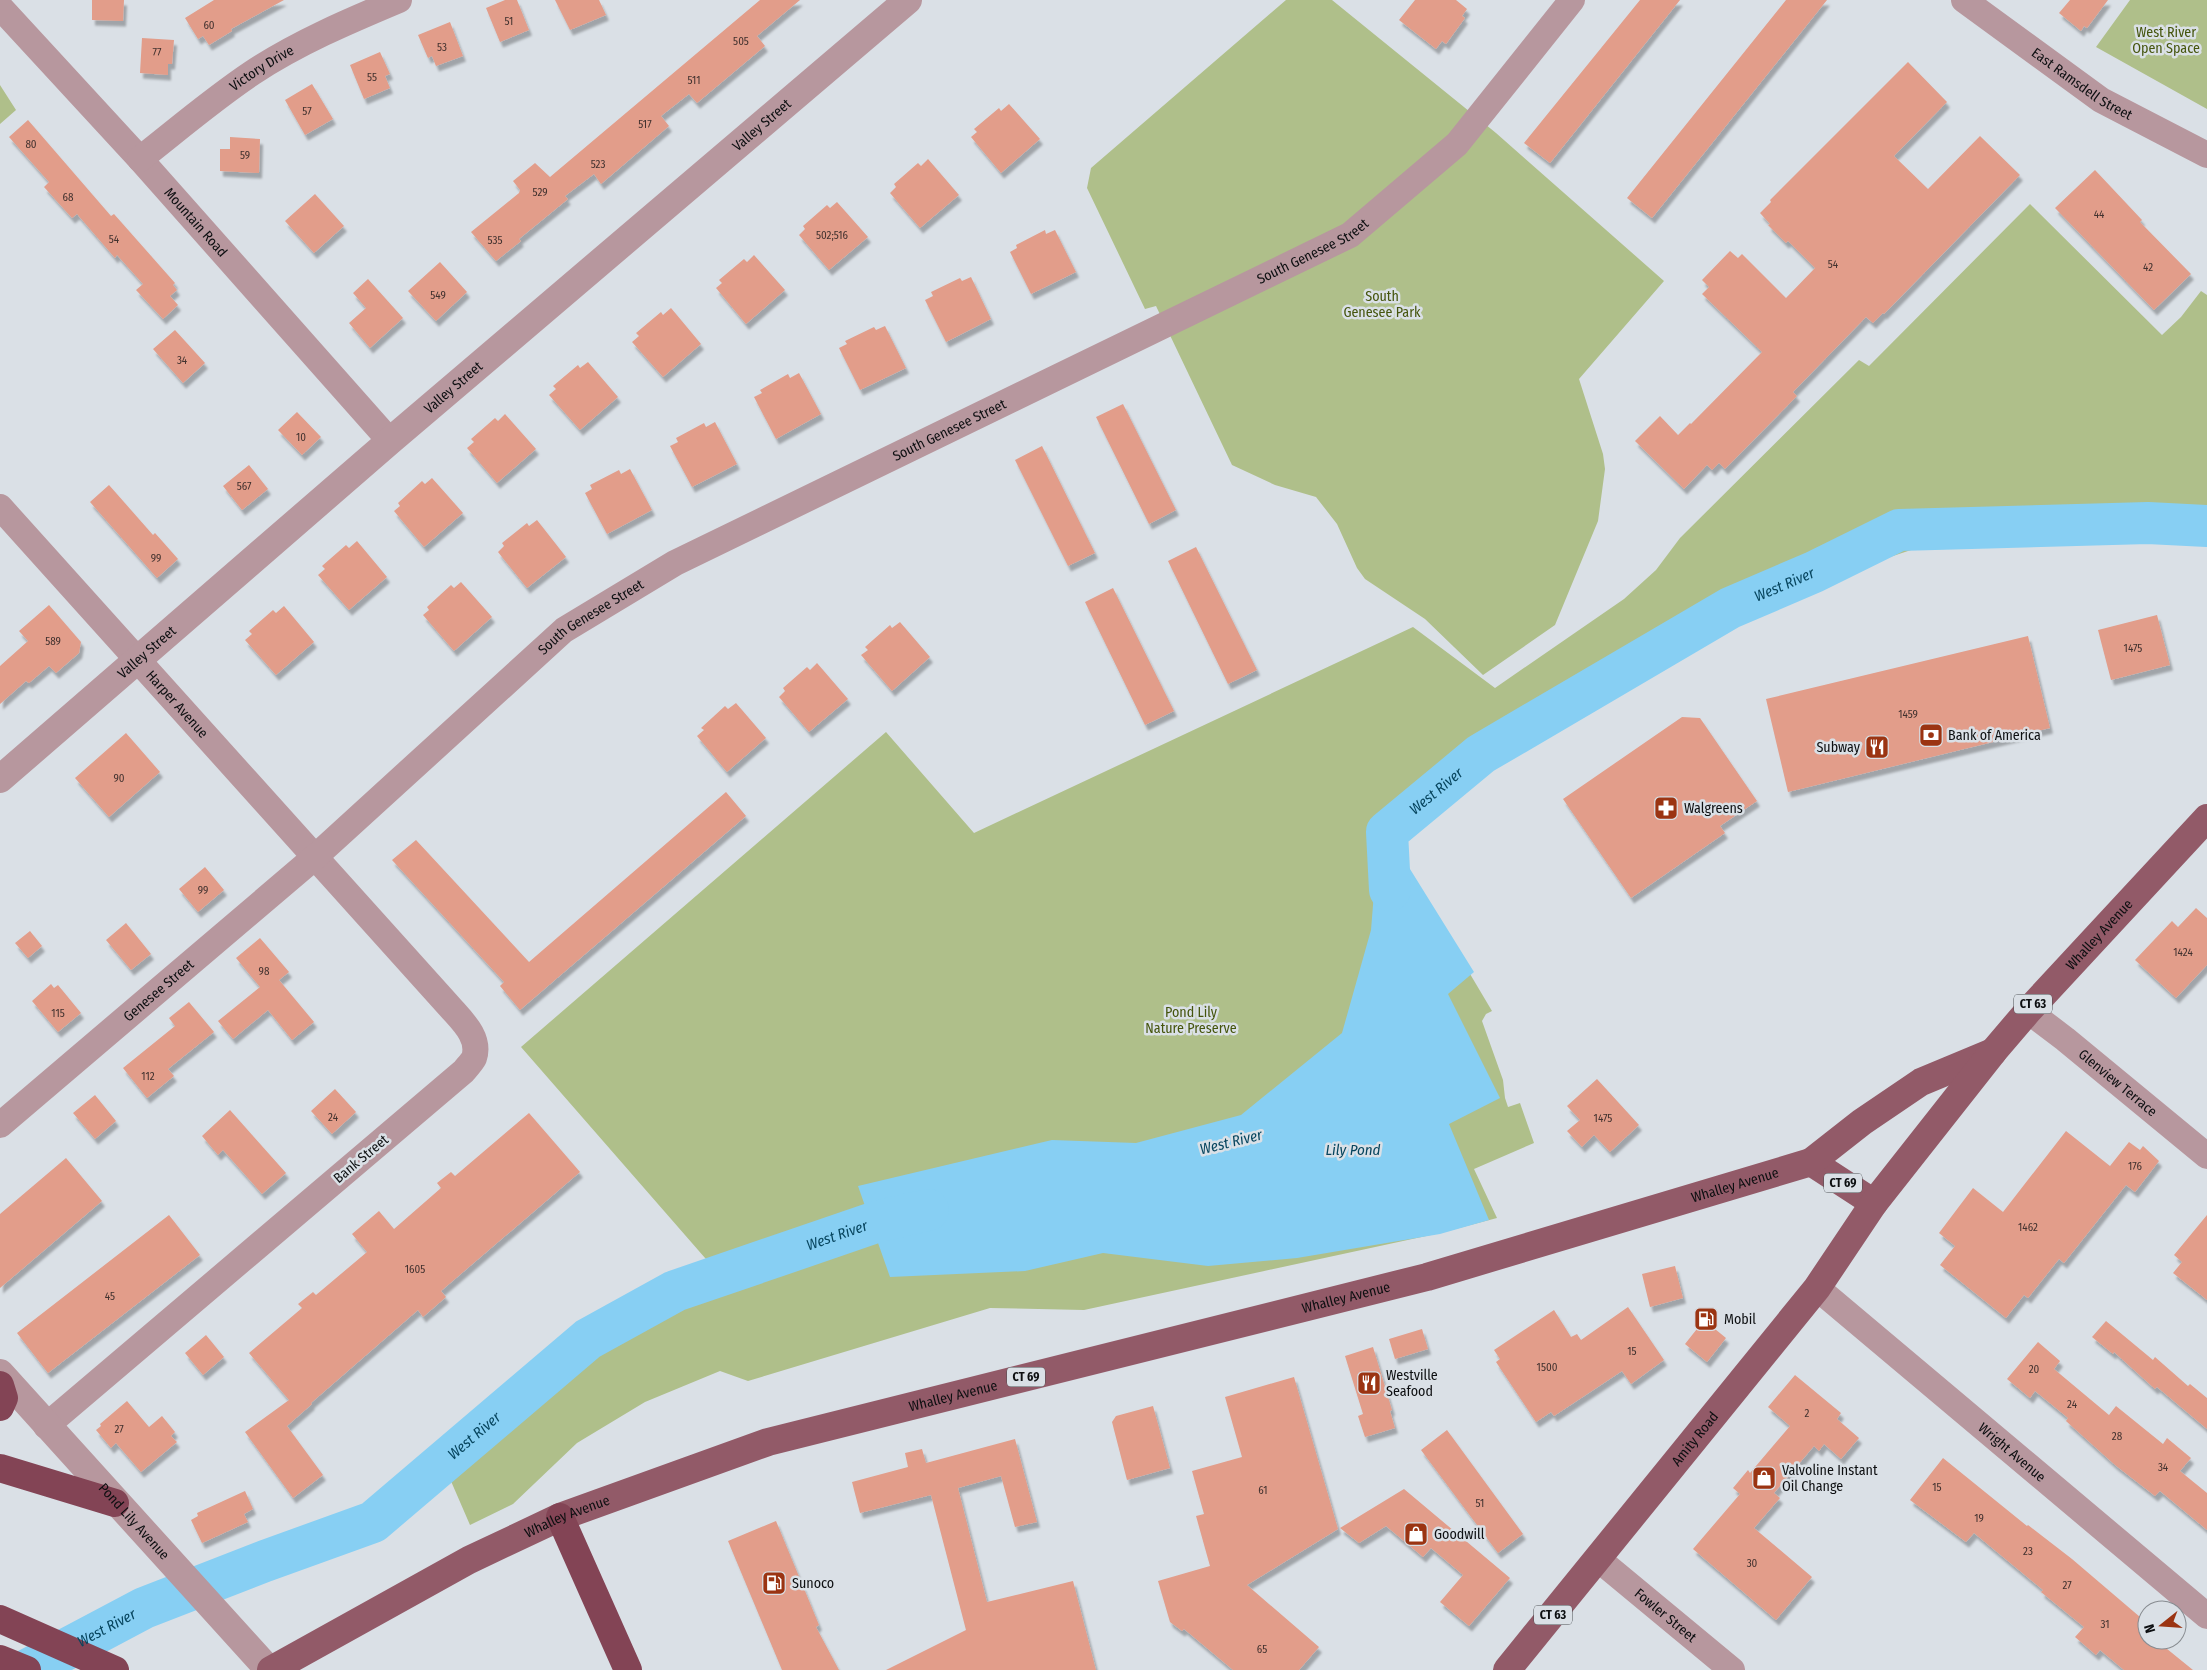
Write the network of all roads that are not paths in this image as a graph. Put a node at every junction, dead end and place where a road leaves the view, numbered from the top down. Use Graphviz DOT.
graph roads {
  1 [pos="399,0"];
  2 [pos="908,0"];
  3 [pos="1572,0"];
  4 [pos="1964,0"];
  5 [pos="0,7"];
  6 [pos="2207,155"];
  7 [pos="140,159"];
  8 [pos="390,441"];
  9 [pos="0,507"];
  10 [pos="138,661"];
  11 [pos="0,779"];
  12 [pos="2207,818"];
  13 [pos="315,857"];
  14 [pos="2028,1011"];
  15 [pos="1993,1052"];
  16 [pos="0,1125"];
  17 [pos="2207,1156"];
  18 [pos="1811,1162"];
  19 [pos="1874,1203"];
  20 [pos="1817,1288"];
  21 [pos="0,1373"];
  22 [pos="0,1385"];
  23 [pos="0,1407"];
  24 [pos="46,1426"];
  25 [pos="0,1468"];
  26 [pos="115,1503"];
  27 [pos="560,1517"];
  28 [pos="1598,1559"];
  29 [pos="2207,1616"];
  30 [pos="0,1619"];
  31 [pos="0,1659"];
  32 [pos="27,1670"];
  33 [pos="115,1670"];
  34 [pos="270,1670"];
  35 [pos="628,1670"];
  36 [pos="1507,1670"];
  37 [pos="1732,1670"];
  1 -- 7 [label="street, Victory Drive"];
  2 -- 8 [label="street, Valley Street"];
  3 -- 13 [label="street, South Genesee Street"];
  4 -- 6 [label="street, East Ramsdell Street"];
  5 -- 7 [label="street, Mountain Road"];
  7 -- 8 [label="street, Mountain Road"];
  8 -- 10 [label="street, Valley Street"];
  9 -- 10 [label="street, Harper Avenue"];
  10 -- 11 [label="street, Valley Street"];
  10 -- 13 [label="street, Harper Avenue"];
  12 -- 14 [label="main road, Whalley Avenue / CT 63"];
  13 -- 16 [label="street, Genesee Street"];
  13 -- 24 [label="street, Bank Street"];
  14 -- 15 [label="main road, Whalley Avenue / CT 63"];
  14 -- 17 [label="street, Glenview Terrace"];
  15 -- 18 [label="main road, Whalley Avenue / CT 63"];
  15 -- 19 [label="main road, Whalley Avenue / CT 63"];
  18 -- 19 [label="main road, CT 69"];
  18 -- 27 [label="main road, Whalley Avenue / CT 69"];
  19 -- 20 [label="main road, Amity Road / CT 63"];
  20 -- 28 [label="main road, Amity Road / CT 63"];
  20 -- 29 [label="street, Wright Avenue"];
  21 -- 24 [label="street, Pond Lily Avenue"];
  22 -- 23 [label="highway"];
  24 -- 26 [label="street, Pond Lily Avenue"];
  25 -- 26 [label="highway"];
  26 -- 34 [label="street, Pond Lily Avenue"];
  27 -- 34 [label="main road, Whalley Avenue / CT 69"];
  27 -- 35 [label="highway"];
  28 -- 36 [label="main road, Amity Road / CT 63"];
  28 -- 37 [label="street, Fowler Street"];
  30 -- 33 [label="highway"];
  31 -- 32 [label="highway"];
}
